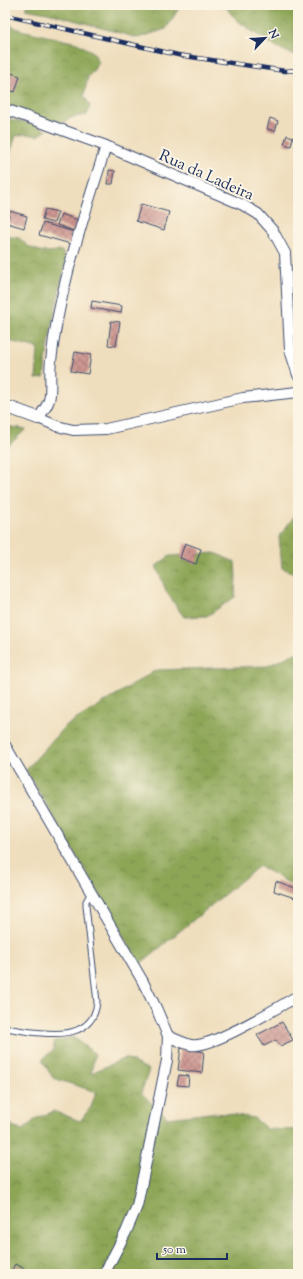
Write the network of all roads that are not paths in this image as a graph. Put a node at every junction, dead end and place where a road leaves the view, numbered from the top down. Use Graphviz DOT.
graph roads {
  1 [pos="6,113"];
  2 [pos="106,146"];
  3 [pos="298,375"];
  4 [pos="298,392"];
  5 [pos="5,406"];
  6 [pos="38,418"];
  7 [pos="5,745"];
  8 [pos="91,893"];
  9 [pos="298,996"];
  10 [pos="5,1028"];
  11 [pos="168,1036"];
  12 [pos="104,1274"];
  1 -- 2 [label="street, Rua da Ladeira"];
  2 -- 3 [label="street, Rua da Ladeira"];
  2 -- 6 [label="street"];
  4 -- 6 [label="street"];
  5 -- 6 [label="street"];
  7 -- 8 [label="street"];
  8 -- 10 [label="lane"];
  8 -- 11 [label="street"];
  9 -- 11 [label="street"];
  11 -- 12 [label="street"];
}
